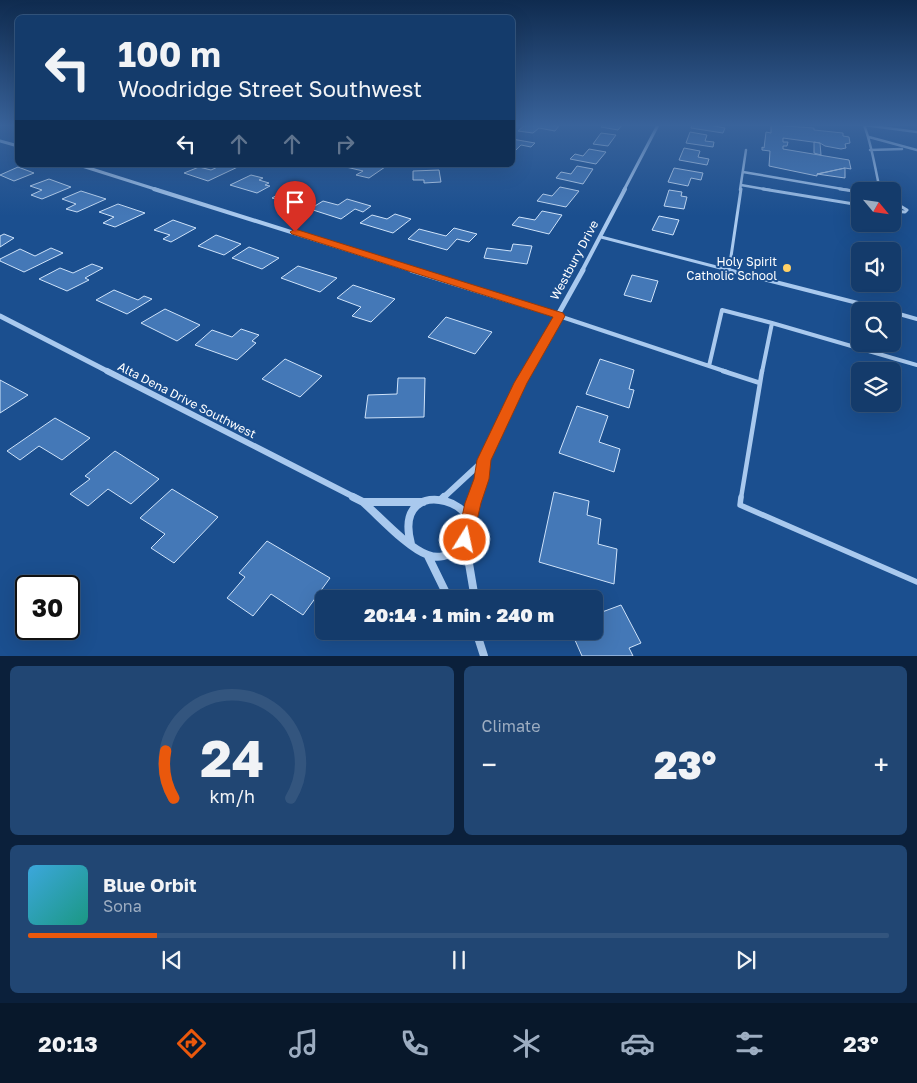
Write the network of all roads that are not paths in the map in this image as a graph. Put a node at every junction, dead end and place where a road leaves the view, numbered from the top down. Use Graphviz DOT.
graph roads {
  1 [pos="642,156"];
  2 [pos="745,156"];
  3 [pos="871,156"];
  4 [pos="85,167"];
  5 [pos="743,172"];
  6 [pos="878,182"];
  7 [pos="741,185"];
  8 [pos="851,190"];
  9 [pos="851,203"];
  10 [pos="901,206"];
  11 [pos="901,212"];
  12 [pos="600,237"];
  13 [pos="729,270"];
  14 [pos="854,302"];
  15 [pos="901,314"];
  16 [pos="0,316"];
  17 [pos="559,316"];
  18 [pos="917,318"];
  19 [pos="772,323"];
  20 [pos="917,365"];
  21 [pos="709,366"];
  22 [pos="760,383"];
  23 [pos="484,460"];
  24 [pos="442,499"];
  25 [pos="364,502"];
  26 [pos="423,502"];
  27 [pos="468,522"];
  28 [pos="465,540"];
  29 [pos="411,544"];
  30 [pos="428,556"];
  31 [pos="917,582"];
  32 [pos="445,590"];
  33 [pos="473,590"];
  34 [pos="479,640"];
  35 [pos="484,656"];
  1 -- 12 [label="street, Westbury Drive"];
  2 -- 5 [label="lane"];
  3 -- 6 [label="lane"];
  4 -- 17 [label="street"];
  5 -- 7 [label="lane"];
  5 -- 8 [label="lane"];
  7 -- 9 [label="lane"];
  7 -- 13 [label="lane"];
  10 -- 11 [label="lane"];
  12 -- 13 [label="lane"];
  12 -- 17 [label="street, Westbury Drive"];
  13 -- 14 [label="lane"];
  15 -- 18 [label="lane"];
  16 -- 25 [label="street, Alta Dena Drive Southwest"];
  17 -- 21 [label="lane"];
  17 -- 23 [label="street, Westbury Drive"];
  19 -- 20 [label="lane"];
  19 -- 21 [label="lane"];
  19 -- 22 [label="lane"];
  21 -- 22 [label="lane"];
  22 -- 31 [label="lane"];
  23 -- 24 [label="street, Westbury Drive"];
  23 -- 27 [label="street, Westbury Drive"];
  24 -- 26 [label="street"];
  24 -- 27 [label="street"];
  25 -- 26 [label="street, Alta Dena Drive Southwest"];
  25 -- 29 [label="street, Alta Dena Drive Southwest"];
  26 -- 29 [label="street"];
  27 -- 28 [label="street"];
  28 -- 30 [label="street"];
  28 -- 33 [label="street"];
  29 -- 30 [label="street"];
  30 -- 32 [label="street"];
  34 -- 35 [label="street"];
}
